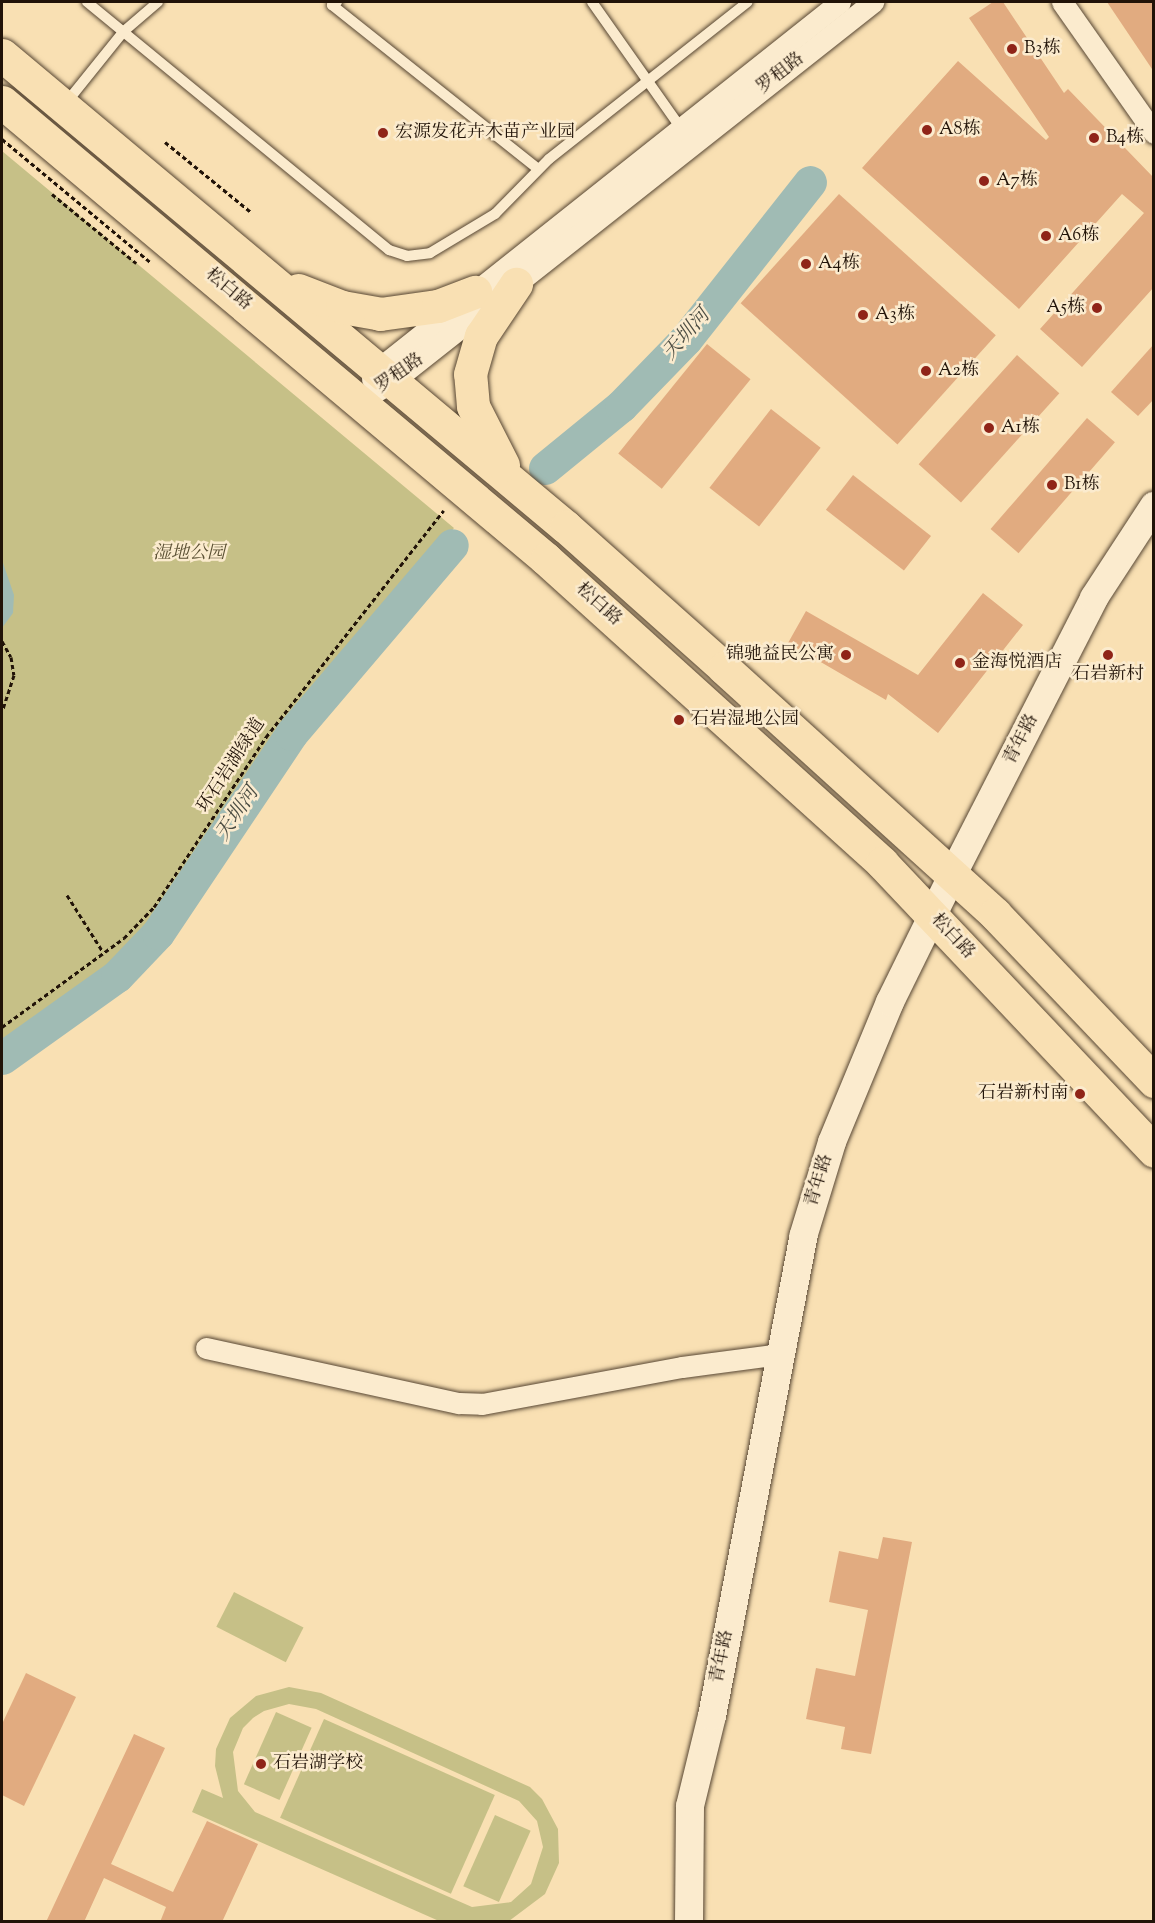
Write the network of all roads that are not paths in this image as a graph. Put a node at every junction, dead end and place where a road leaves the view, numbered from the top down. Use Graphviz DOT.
graph roads {
  1 [pos="87,2"];
  2 [pos="158,2"];
  3 [pos="337,2"];
  4 [pos="592,2"];
  5 [pos="748,2"];
  6 [pos="840,2"];
  7 [pos="873,2"];
  8 [pos="1062,2"];
  9 [pos="123,32"];
  10 [pos="2,55"];
  11 [pos="647,80"];
  12 [pos="2,102"];
  13 [pos="64,106"];
  14 [pos="681,128"];
  15 [pos="1154,133"];
  16 [pos="538,170"];
  17 [pos="261,270"];
  18 [pos="516,284"];
  19 [pos="475,292"];
  20 [pos="386,375"];
  21 [pos="360,401"];
  22 [pos="522,490"];
  23 [pos="1154,506"];
  24 [pos="953,874"];
  25 [pos="934,917"];
  26 [pos="1154,1081"];
  27 [pos="1154,1152"];
  28 [pos="206,1348"];
  29 [pos="781,1354"];
  30 [pos="689,1922"];
  1 -- 9 [label="lane"];
  2 -- 9 [label="lane"];
  3 -- 16 [label="lane"];
  4 -- 11 [label="lane"];
  5 -- 11 [label="lane"];
  6 -- 14 [label="street, 罗租路"];
  7 -- 18 [label="street, 罗租路"];
  8 -- 15 [label="street"];
  9 -- 13 [label="lane"];
  9 -- 16 [label="lane"];
  10 -- 13 [label="main road, 松白路"];
  11 -- 14 [label="lane"];
  11 -- 16 [label="lane"];
  12 -- 21 [label="main road, 松白路"];
  13 -- 17 [label="main road, 松白路"];
  14 -- 19 [label="street, 罗租路"];
  17 -- 19 [label="main road"];
  17 -- 20 [label="main road, 松白路"];
  18 -- 20 [label="street, 罗租路"];
  18 -- 22 [label="main road"];
  19 -- 20 [label="street, 罗租路"];
  20 -- 21 [label="street, 罗租路"];
  20 -- 22 [label="main road, 松白路"];
  21 -- 25 [label="main road, 松白路"];
  22 -- 24 [label="main road, 松白路"];
  23 -- 24 [label="street, 青年路"];
  24 -- 25 [label="street, 青年路"];
  24 -- 26 [label="main road, 松白路"];
  25 -- 27 [label="main road, 松白路"];
  25 -- 29 [label="street, 青年路"];
  28 -- 29 [label="street"];
  29 -- 30 [label="street, 青年路"];
}
